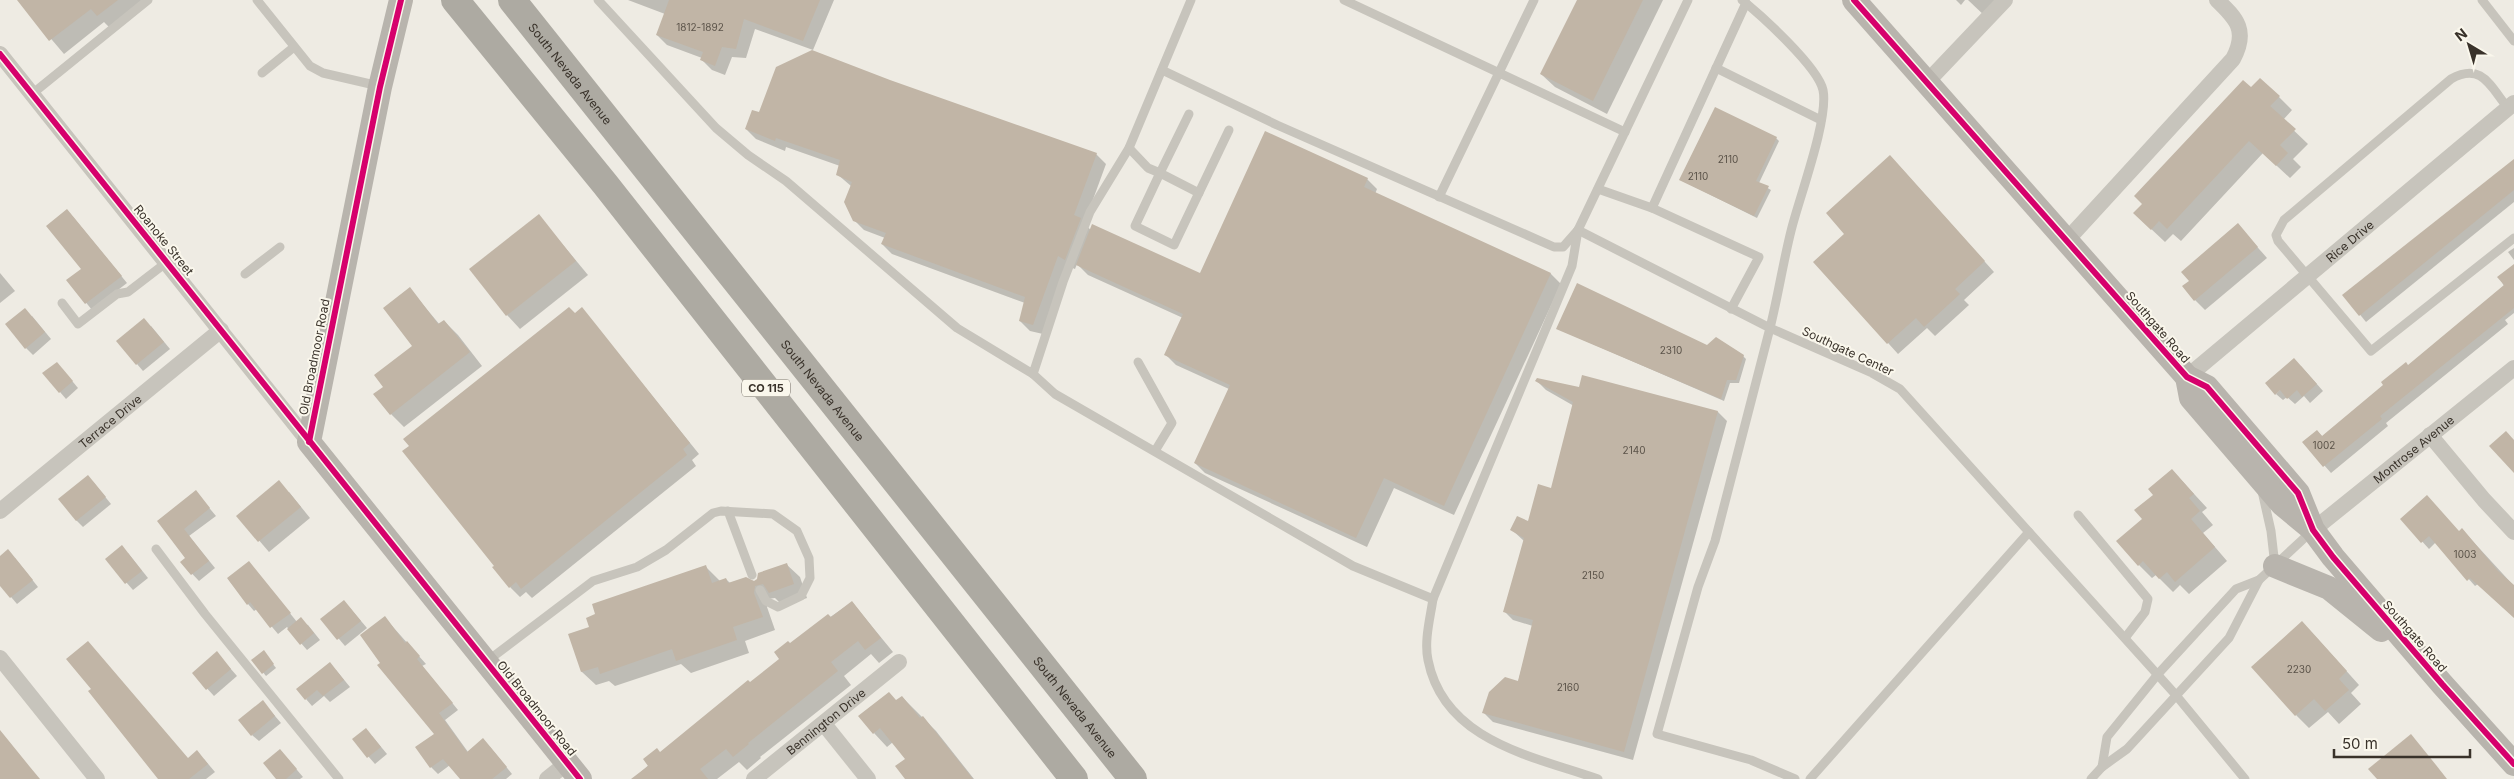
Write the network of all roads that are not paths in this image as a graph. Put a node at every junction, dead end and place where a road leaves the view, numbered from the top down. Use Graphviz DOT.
graph roads {
  1 [pos="148,0"];
  2 [pos="256,0"];
  3 [pos="401,0"];
  4 [pos="455,0"];
  5 [pos="512,0"];
  6 [pos="598,0"];
  7 [pos="1191,0"];
  8 [pos="1344,0"];
  9 [pos="1534,0"];
  10 [pos="1688,0"];
  11 [pos="1854,0"];
  12 [pos="2005,0"];
  13 [pos="2217,0"];
  14 [pos="2482,0"];
  15 [pos="1744,2"];
  16 [pos="2514,41"];
  17 [pos="294,47"];
  18 [pos="0,54"];
  19 [pos="1716,68"];
  20 [pos="1162,70"];
  21 [pos="262,73"];
  22 [pos="1499,73"];
  23 [pos="1928,81"];
  24 [pos="380,87"];
  25 [pos="32,94"];
  26 [pos="2511,105"];
  27 [pos="1189,114"];
  28 [pos="1821,120"];
  29 [pos="1229,130"];
  30 [pos="1625,132"];
  31 [pos="1129,148"];
  32 [pos="1160,173"];
  33 [pos="1598,189"];
  34 [pos="1199,193"];
  35 [pos="1439,197"];
  36 [pos="1652,208"];
  37 [pos="1578,230"];
  38 [pos="2514,238"];
  39 [pos="2067,240"];
  40 [pos="280,246"];
  41 [pos="167,262"];
  42 [pos="245,274"];
  43 [pos="2307,277"];
  44 [pos="62,303"];
  45 [pos="1731,309"];
  46 [pos="1770,328"];
  47 [pos="222,330"];
  48 [pos="1138,362"];
  49 [pos="2513,370"];
  50 [pos="1033,374"];
  51 [pos="2187,377"];
  52 [pos="2430,435"];
  53 [pos="308,442"];
  54 [pos="1155,451"];
  55 [pos="2258,476"];
  56 [pos="0,511"];
  57 [pos="728,511"];
  58 [pos="2078,515"];
  59 [pos="2313,530"];
  60 [pos="2030,532"];
  61 [pos="2514,532"];
  62 [pos="156,549"];
  63 [pos="2267,573"];
  64 [pos="752,575"];
  65 [pos="760,590"];
  66 [pos="1433,599"];
  67 [pos="2125,638"];
  68 [pos="0,658"];
  69 [pos="486,662"];
  70 [pos="899,662"];
  71 [pos="2426,666"];
  72 [pos="2158,674"];
  73 [pos="2175,694"];
  74 [pos="824,724"];
  75 [pos="2514,764"];
  76 [pos="2102,767"];
  77 [pos="573,771"];
  78 [pos="97,779"];
  79 [pos="339,779"];
  80 [pos="547,779"];
  81 [pos="754,779"];
  82 [pos="868,779"];
  83 [pos="1074,779"];
  84 [pos="1133,779"];
  85 [pos="1598,779"];
  86 [pos="1795,779"];
  87 [pos="1810,779"];
  88 [pos="2092,779"];
  89 [pos="2245,779"];
  1 -- 25 [label="lane"];
  2 -- 17 [label="lane"];
  3 -- 24 [label="street, Old Broadmoor Road"];
  4 -- 83 [label="highway, CO 115"];
  5 -- 84 [label="highway, South Nevada Avenue"];
  6 -- 50 [label="lane"];
  7 -- 20 [label="lane"];
  8 -- 22 [label="lane"];
  9 -- 22 [label="lane"];
  10 -- 30 [label="lane"];
  11 -- 23 [label="street, Southgate Road"];
  12 -- 23 [label="street"];
  13 -- 39 [label="street"];
  14 -- 16 [label="lane"];
  15 -- 19 [label="lane"];
  15 -- 28 [label="lane"];
  17 -- 21 [label="lane"];
  17 -- 24 [label="lane"];
  18 -- 25 [label="street, Roanoke Street"];
  19 -- 28 [label="lane"];
  19 -- 36 [label="lane"];
  20 -- 31 [label="lane"];
  20 -- 35 [label="lane"];
  22 -- 30 [label="lane"];
  22 -- 35 [label="lane"];
  23 -- 39 [label="street, Southgate Road"];
  24 -- 53 [label="street, Old Broadmoor Road"];
  25 -- 41 [label="street, Roanoke Street"];
  26 -- 43 [label="street, Rice Drive"];
  26 -- 43 [label="lane"];
  27 -- 32 [label="lane"];
  28 -- 46 [label="lane"];
  29 -- 34 [label="lane"];
  30 -- 33 [label="lane"];
  31 -- 32 [label="lane"];
  31 -- 50 [label="lane"];
  32 -- 34 [label="lane"];
  32 -- 34 [label="lane"];
  33 -- 36 [label="lane"];
  33 -- 37 [label="lane"];
  35 -- 37 [label="lane"];
  36 -- 45 [label="lane"];
  37 -- 45 [label="lane, Southgate Center"];
  37 -- 66 [label="lane"];
  38 -- 43 [label="lane"];
  39 -- 51 [label="street, Southgate Road"];
  40 -- 42 [label="lane"];
  41 -- 44 [label="lane"];
  41 -- 47 [label="street, Roanoke Street"];
  43 -- 51 [label="street, Rice Drive"];
  45 -- 46 [label="lane, Southgate Center"];
  46 -- 60 [label="lane, Southgate Center"];
  46 -- 86 [label="lane"];
  47 -- 53 [label="street, Roanoke Street"];
  47 -- 56 [label="street, Terrace Drive"];
  48 -- 54 [label="lane"];
  49 -- 52 [label="street, Montrose Avenue"];
  50 -- 54 [label="lane"];
  51 -- 55 [label="street, Southgate Road"];
  51 -- 59 [label="street, Southgate Road"];
  52 -- 59 [label="street, Montrose Avenue"];
  52 -- 61 [label="street"];
  53 -- 69 [label="street, Old Broadmoor Road"];
  54 -- 66 [label="lane"];
  55 -- 59 [label="street, Southgate Road"];
  55 -- 63 [label="lane"];
  57 -- 64 [label="lane"];
  57 -- 65 [label="lane"];
  57 -- 69 [label="lane"];
  58 -- 67 [label="lane"];
  59 -- 63 [label="lane"];
  59 -- 71 [label="street, Southgate Road"];
  60 -- 67 [label="lane, Southgate Center"];
  60 -- 87 [label="lane"];
  62 -- 79 [label="lane"];
  63 -- 71 [label="street"];
  63 -- 72 [label="lane"];
  63 -- 73 [label="lane"];
  66 -- 85 [label="lane"];
  67 -- 72 [label="lane, Southgate Center"];
  68 -- 78 [label="street"];
  69 -- 77 [label="street, Old Broadmoor Road"];
  70 -- 74 [label="street, Bennington Drive"];
  71 -- 75 [label="street, Southgate Road"];
  72 -- 73 [label="lane, Southgate Center"];
  72 -- 76 [label="lane"];
  73 -- 76 [label="lane"];
  73 -- 89 [label="lane, Southgate Center"];
  74 -- 81 [label="street, Bennington Drive"];
  74 -- 82 [label="street"];
  76 -- 88 [label="lane"];
  77 -- 80 [label="street"];
}
